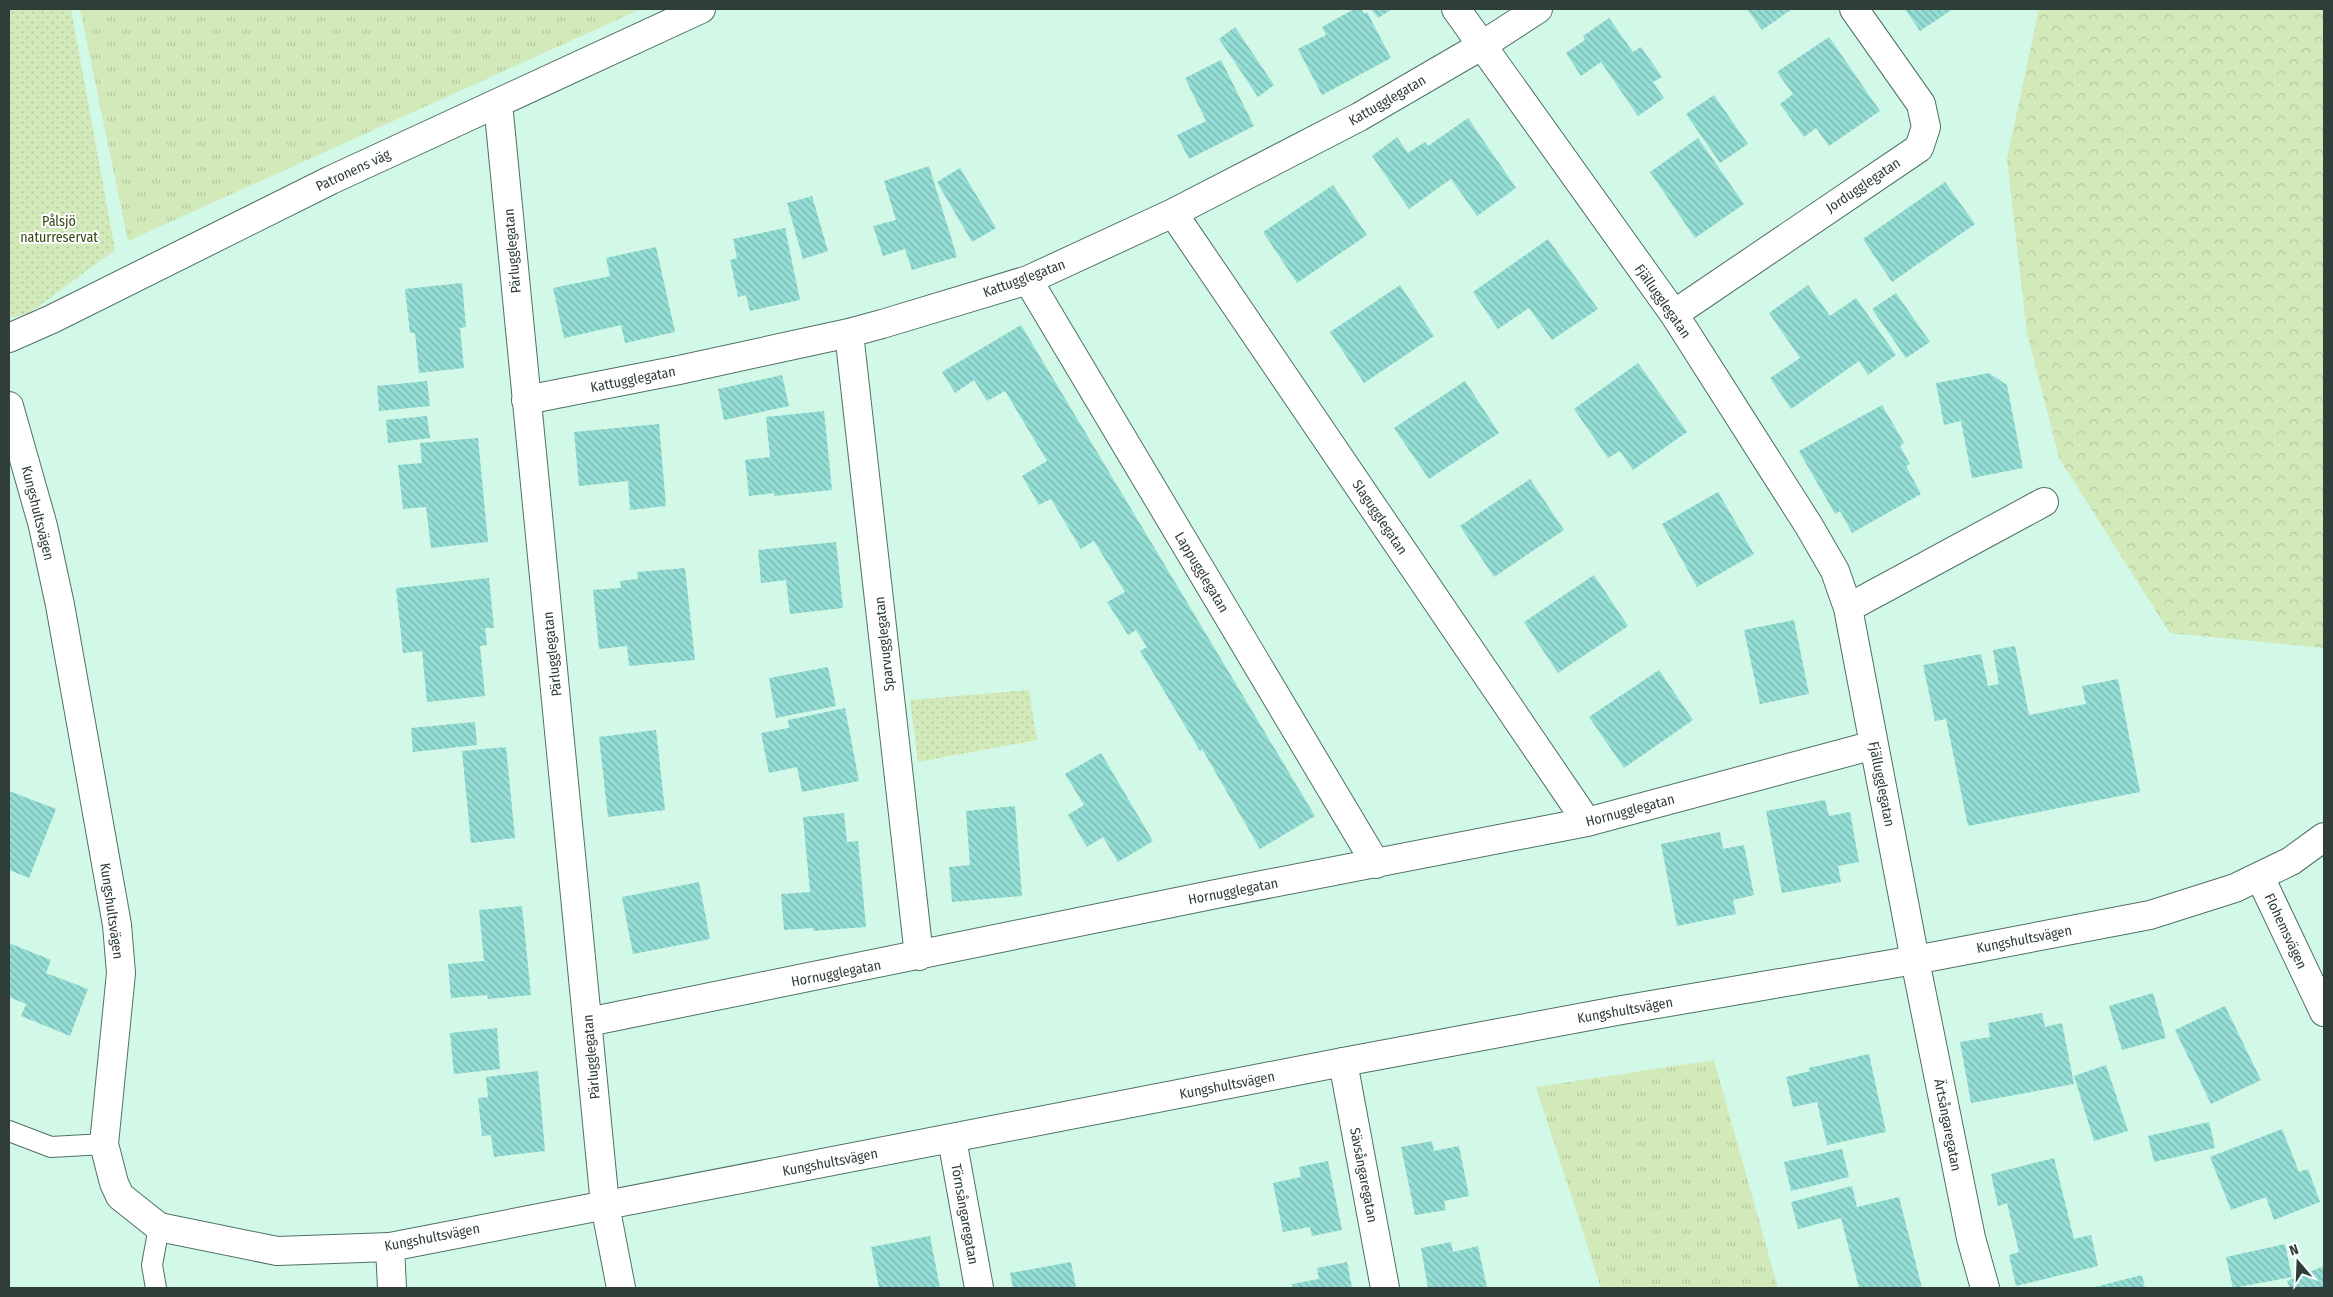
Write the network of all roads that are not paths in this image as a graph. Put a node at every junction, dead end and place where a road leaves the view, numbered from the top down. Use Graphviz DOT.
graph roads {
  1 [pos="701,9"];
  2 [pos="1456,9"];
  3 [pos="1538,9"];
  4 [pos="1854,9"];
  5 [pos="1481,46"];
  6 [pos="498,103"];
  7 [pos="1173,213"];
  8 [pos="1028,280"];
  9 [pos="1674,314"];
  10 [pos="848,333"];
  11 [pos="9,338"];
  12 [pos="526,400"];
  13 [pos="9,406"];
  14 [pos="2044,502"];
  15 [pos="1848,608"];
  16 [pos="1874,745"];
  17 [pos="1587,822"];
  18 [pos="2324,837"];
  19 [pos="1376,864"];
  20 [pos="2260,877"];
  21 [pos="919,956"];
  22 [pos="1915,960"];
  23 [pos="2324,1012"];
  24 [pos="588,1022"];
  25 [pos="1342,1062"];
  26 [pos="9,1131"];
  27 [pos="952,1139"];
  28 [pos="104,1144"];
  29 [pos="605,1205"];
  30 [pos="159,1227"];
  31 [pos="390,1247"];
  32 [pos="156,1288"];
  33 [pos="392,1288"];
  34 [pos="621,1288"];
  35 [pos="979,1288"];
  36 [pos="1386,1288"];
  37 [pos="1985,1288"];
  1 -- 6 [label="street, Patronens väg"];
  2 -- 5 [label="street, Fjällugglegatan"];
  3 -- 5 [label="street"];
  4 -- 9 [label="street, Jordugglegatan"];
  5 -- 7 [label="street, Kattugglegatan"];
  5 -- 9 [label="street, Fjällugglegatan"];
  6 -- 11 [label="street, Patronens väg"];
  6 -- 12 [label="street, Pärlugglegatan"];
  7 -- 8 [label="street, Kattugglegatan"];
  7 -- 17 [label="street, Slagugglegatan"];
  8 -- 10 [label="street, Kattugglegatan"];
  8 -- 19 [label="street, Lappugglegatan"];
  9 -- 15 [label="street, Fjällugglegatan"];
  10 -- 12 [label="street, Kattugglegatan"];
  10 -- 21 [label="street, Sparvugglegatan"];
  12 -- 24 [label="street, Pärlugglegatan"];
  13 -- 28 [label="street, Kungshultsvägen"];
  14 -- 15 [label="street"];
  15 -- 16 [label="street, Fjällugglegatan"];
  16 -- 17 [label="street, Hornugglegatan"];
  16 -- 22 [label="street, Fjällugglegatan"];
  17 -- 19 [label="street, Hornugglegatan"];
  18 -- 20 [label="street, Kungshultsvägen"];
  19 -- 21 [label="street, Hornugglegatan"];
  20 -- 22 [label="street, Kungshultsvägen"];
  20 -- 23 [label="street, Flohemsvägen"];
  21 -- 24 [label="street, Hornugglegatan"];
  22 -- 25 [label="street, Kungshultsvägen"];
  22 -- 37 [label="street, Ärtsångaregatan"];
  24 -- 29 [label="street, Pärlugglegatan"];
  25 -- 27 [label="street, Kungshultsvägen"];
  25 -- 36 [label="street, Sävsångaregatan"];
  26 -- 28 [label="lane"];
  27 -- 29 [label="street, Kungshultsvägen"];
  27 -- 35 [label="street, Törnsångaregatan"];
  28 -- 30 [label="street, Kungshultsvägen"];
  29 -- 31 [label="street, Kungshultsvägen"];
  29 -- 34 [label="street, Pärlugglegatan"];
  30 -- 31 [label="street, Kungshultsvägen"];
  30 -- 32 [label="lane"];
  31 -- 33 [label="street"];
}
